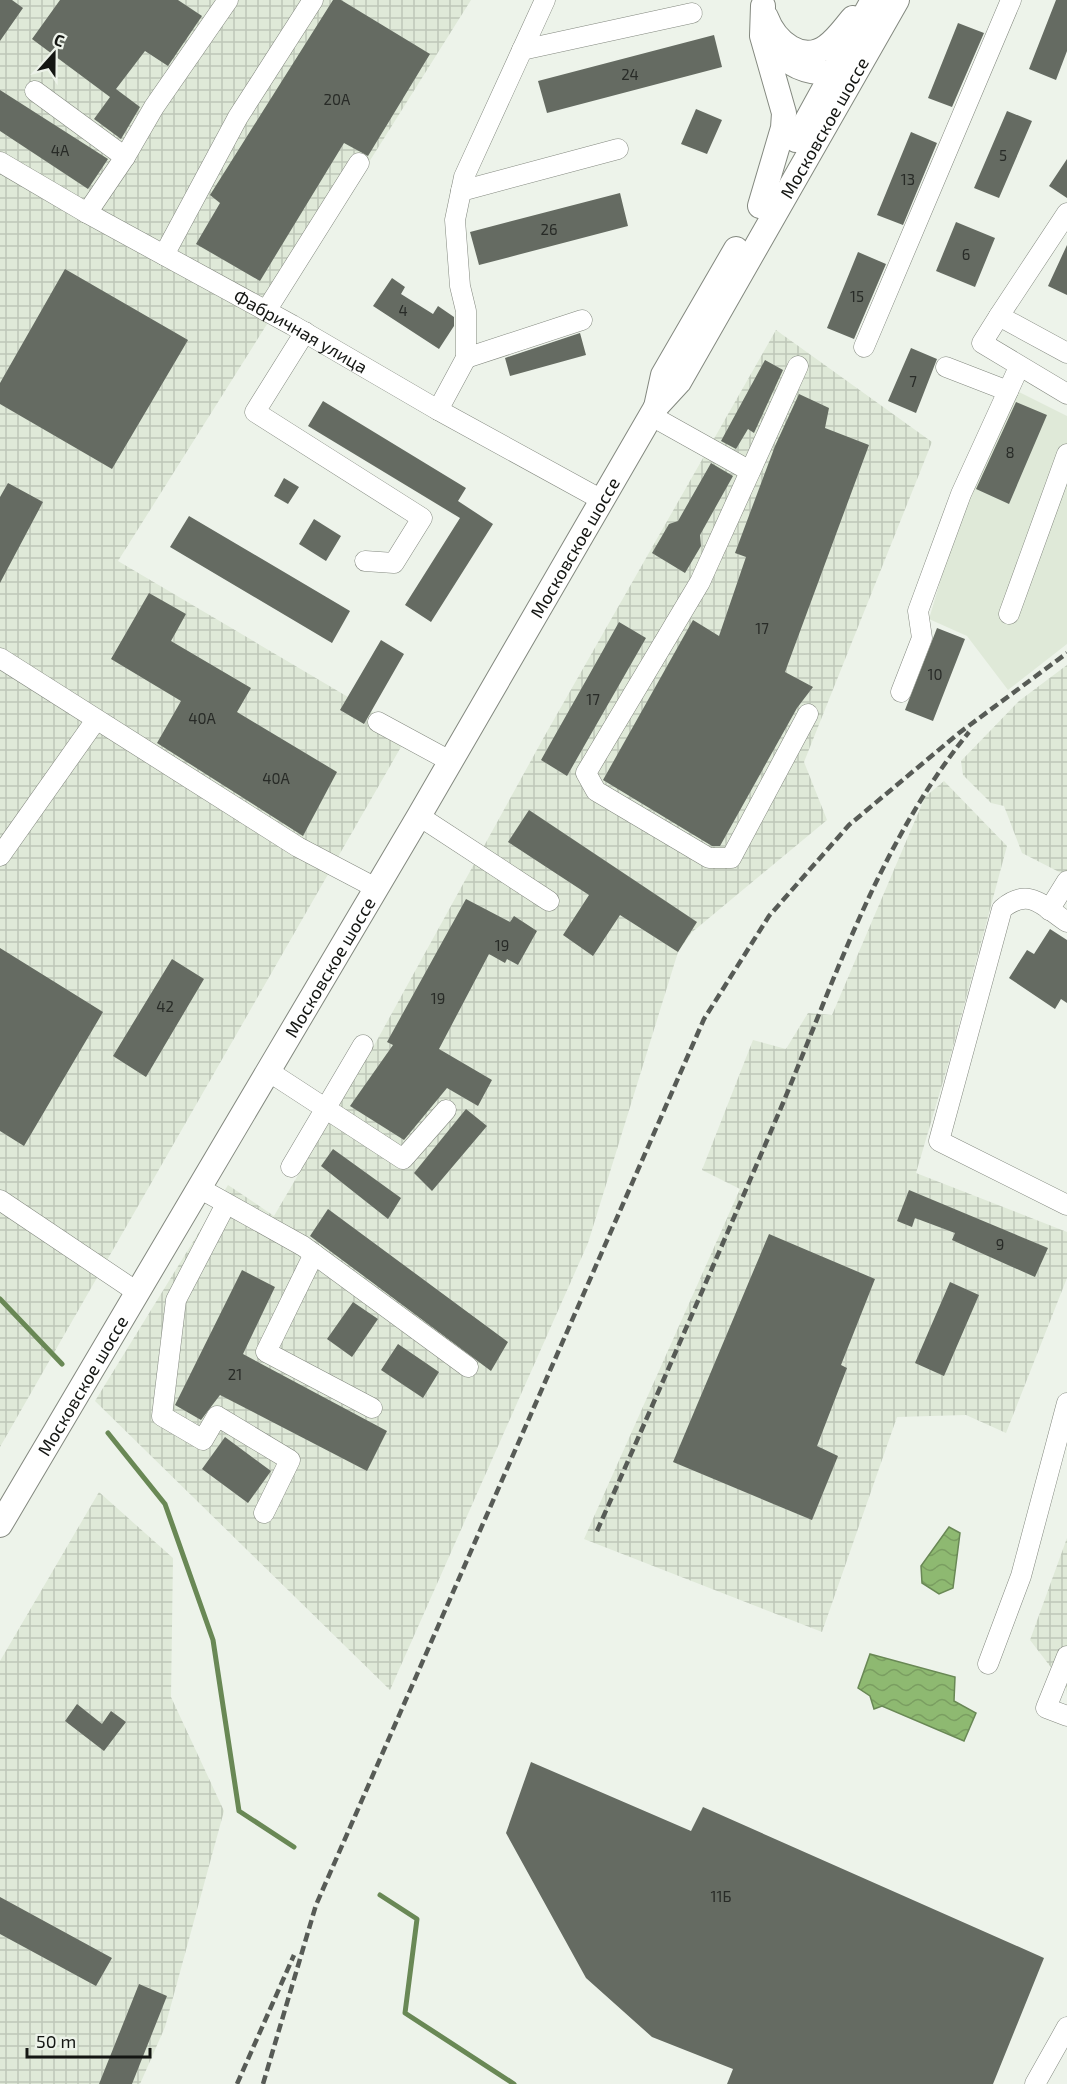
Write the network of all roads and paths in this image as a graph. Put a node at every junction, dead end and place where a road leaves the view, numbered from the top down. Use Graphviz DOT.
graph roads {
  1 [pos="228,0"];
  2 [pos="313,0"];
  3 [pos="545,0"];
  4 [pos="868,0"];
  5 [pos="873,0"];
  6 [pos="897,0"];
  7 [pos="1011,0"];
  8 [pos="763,3"];
  9 [pos="692,13"];
  10 [pos="522,50"];
  11 [pos="844,72"];
  12 [pos="35,91"];
  13 [pos="618,149"];
  14 [pos="125,157"];
  15 [pos="0,162"];
  16 [pos="359,163"];
  17 [pos="461,191"];
  18 [pos="760,206"];
  19 [pos="87,213"];
  20 [pos="1067,213"];
  21 [pos="164,255"];
  22 [pos="266,311"];
  23 [pos="999,316"];
  24 [pos="582,320"];
  25 [pos="305,332"];
  26 [pos="864,347"];
  27 [pos="1067,353"];
  28 [pos="466,358"];
  29 [pos="798,366"];
  30 [pos="1019,366"];
  31 [pos="946,367"];
  32 [pos="1008,391"];
  33 [pos="1067,394"];
  34 [pos="438,410"];
  35 [pos="656,413"];
  36 [pos="1067,454"];
  37 [pos="750,471"];
  38 [pos="602,500"];
  39 [pos="365,561"];
  40 [pos="1009,614"];
  41 [pos="0,658"];
  42 [pos="901,692"];
  43 [pos="808,714"];
  44 [pos="96,720"];
  45 [pos="378,722"];
  46 [pos="450,761"];
  47 [pos="419,816"];
  48 [pos="0,856"];
  49 [pos="1067,881"];
  50 [pos="376,888"];
  51 [pos="549,901"];
  52 [pos="1049,910"];
  53 [pos="1067,922"];
  54 [pos="363,1045"];
  55 [pos="268,1071"];
  56 [pos="326,1108"];
  57 [pos="446,1110"];
  58 [pos="291,1167"];
  59 [pos="199,1188"];
  60 [pos="0,1200"];
  61 [pos="226,1204"];
  62 [pos="1067,1205"];
  63 [pos="314,1254"];
  64 [pos="137,1293"];
  65 [pos="468,1367"];
  66 [pos="1067,1403"];
  67 [pos="372,1408"];
  68 [pos="264,1512"];
  69 [pos="0,1525"];
  70 [pos="1067,1656"];
  71 [pos="988,1664"];
  72 [pos="1067,1716"];
  73 [pos="1067,2027"];
  74 [pos="1035,2084"];
  1 -- 14 [label="lane"];
  2 -- 21 [label="lane"];
  3 -- 10 [label="lane"];
  4 -- 8 [label="main road, Московское шоссе"];
  5 -- 11 [label="main road, Московское шоссе"];
  6 -- 11 [label="main road, Московское шоссе"];
  7 -- 26 [label="lane"];
  8 -- 11 [label="main road"];
  8 -- 18 [label="main road"];
  9 -- 10 [label="lane"];
  10 -- 17 [label="lane"];
  11 -- 18 [label="main road, Московское шоссе"];
  11 -- 35 [label="main road, Московское шоссе"];
  12 -- 14 [label="lane"];
  13 -- 17 [label="lane"];
  14 -- 19 [label="lane"];
  15 -- 19 [label="lane, Фабричная улица"];
  16 -- 22 [label="lane"];
  17 -- 28 [label="lane"];
  18 -- 35 [label="main road, Московское шоссе"];
  19 -- 21 [label="lane, Фабричная улица"];
  20 -- 23 [label="lane"];
  21 -- 22 [label="lane, Фабричная улица"];
  22 -- 25 [label="lane, Фабричная улица"];
  23 -- 27 [label="lane"];
  23 -- 30 [label="lane"];
  24 -- 28 [label="lane"];
  25 -- 34 [label="lane, Фабричная улица"];
  25 -- 39 [label="lane"];
  28 -- 34 [label="lane"];
  29 -- 37 [label="lane"];
  30 -- 32 [label="lane"];
  30 -- 33 [label="lane"];
  31 -- 32 [label="lane"];
  32 -- 42 [label="lane"];
  34 -- 38 [label="lane, Фабричная улица"];
  35 -- 37 [label="lane"];
  35 -- 38 [label="main road, Московское шоссе"];
  36 -- 40 [label="lane"];
  37 -- 43 [label="lane"];
  38 -- 46 [label="main road, Московское шоссе"];
  41 -- 44 [label="lane"];
  44 -- 48 [label="lane"];
  44 -- 50 [label="lane"];
  45 -- 46 [label="lane"];
  46 -- 47 [label="main road, Московское шоссе"];
  47 -- 50 [label="main road, Московское шоссе"];
  47 -- 51 [label="lane"];
  49 -- 52 [label="lane"];
  50 -- 55 [label="main road, Московское шоссе"];
  52 -- 53 [label="lane"];
  52 -- 62 [label="lane"];
  54 -- 56 [label="lane"];
  55 -- 56 [label="lane"];
  55 -- 59 [label="main road, Московское шоссе"];
  56 -- 57 [label="lane"];
  56 -- 58 [label="lane"];
  59 -- 61 [label="lane"];
  59 -- 64 [label="main road, Московское шоссе"];
  60 -- 64 [label="lane"];
  61 -- 63 [label="lane"];
  61 -- 68 [label="lane"];
  63 -- 65 [label="lane"];
  63 -- 67 [label="lane"];
  64 -- 69 [label="main road, Московское шоссе"];
  66 -- 71 [label="lane"];
  70 -- 72 [label="lane"];
  73 -- 74 [label="lane"];
}
